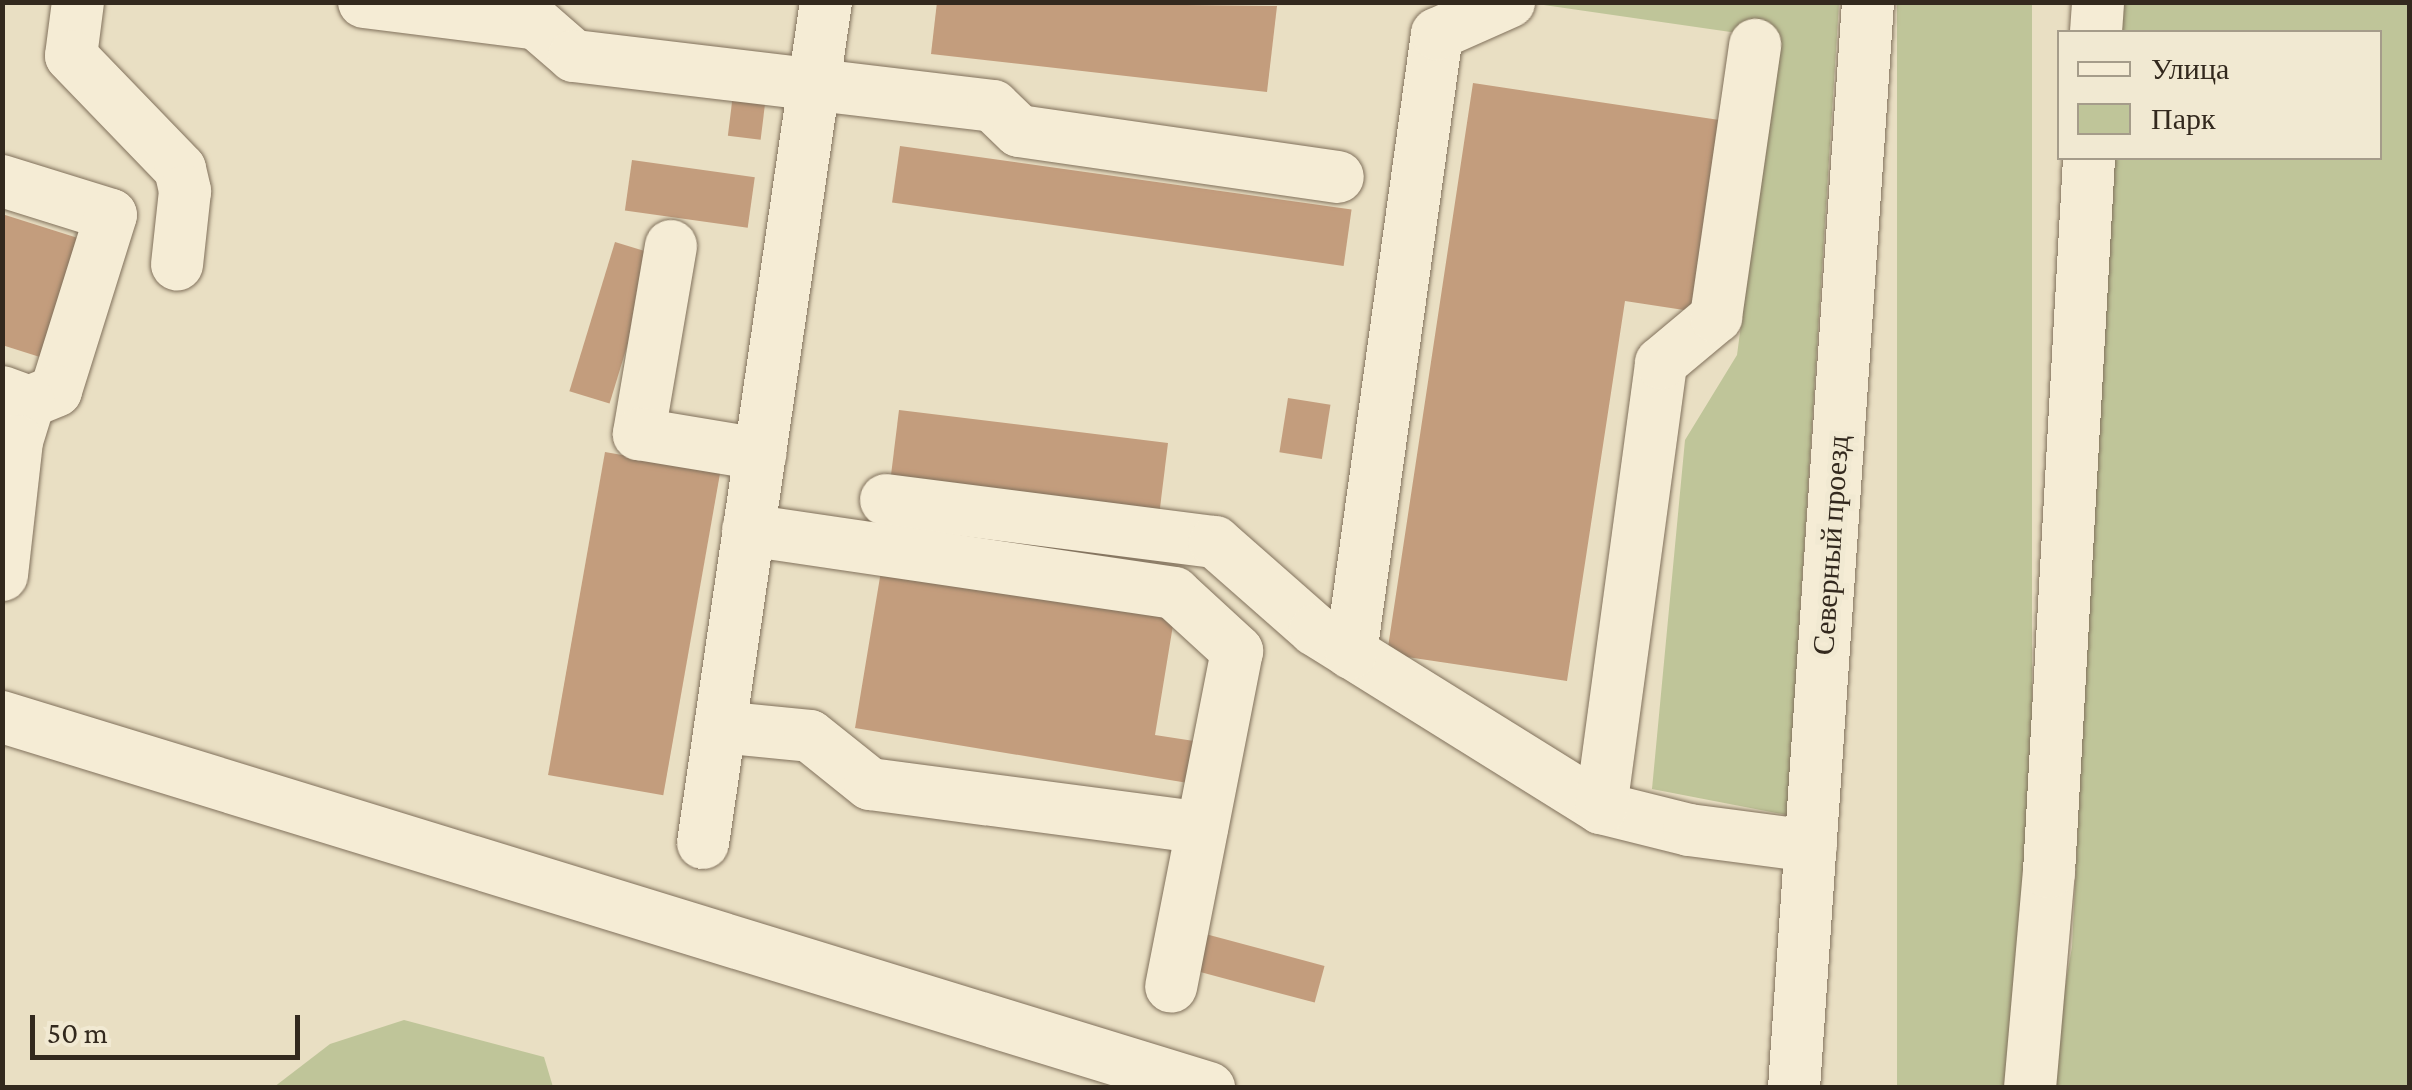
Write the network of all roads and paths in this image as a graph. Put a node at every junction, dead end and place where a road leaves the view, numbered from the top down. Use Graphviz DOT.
graph roads {
  1 [pos="78,2"];
  2 [pos="364,2"];
  3 [pos="826,2"];
  4 [pos="1509,2"];
  5 [pos="1868,2"];
  6 [pos="2098,2"];
  7 [pos="2096,30"];
  8 [pos="1755,44"];
  9 [pos="814,84"];
  10 [pos="2089,160"];
  11 [pos="1338,176"];
  12 [pos="2,181"];
  13 [pos="671,246"];
  14 [pos="177,265"];
  15 [pos="16,397"];
  16 [pos="760,454"];
  17 [pos="886,500"];
  18 [pos="748,530"];
  19 [pos="2,575"];
  20 [pos="1351,653"];
  21 [pos="2,718"];
  22 [pos="720,727"];
  23 [pos="1602,808"];
  24 [pos="1202,828"];
  25 [pos="703,843"];
  26 [pos="1811,846"];
  27 [pos="1171,987"];
  28 [pos="1209,1088"];
  29 [pos="1794,1088"];
  30 [pos="2030,1088"];
  1 -- 14 [label="street"];
  2 -- 9 [label="street"];
  3 -- 9 [label="street"];
  4 -- 20 [label="street"];
  5 -- 26 [label="street, Северный проезд"];
  6 -- 7 [label="street"];
  8 -- 23 [label="street"];
  9 -- 11 [label="street"];
  9 -- 16 [label="street"];
  10 -- 30 [label="street"];
  12 -- 15 [label="street"];
  13 -- 16 [label="street"];
  15 -- 19 [label="street"];
  16 -- 18 [label="street"];
  17 -- 20 [label="street"];
  18 -- 22 [label="street"];
  18 -- 24 [label="street"];
  20 -- 23 [label="street"];
  21 -- 28 [label="street"];
  22 -- 24 [label="street"];
  22 -- 25 [label="street"];
  23 -- 26 [label="street"];
  24 -- 27 [label="street"];
  26 -- 29 [label="street, Северный проезд"];
}
